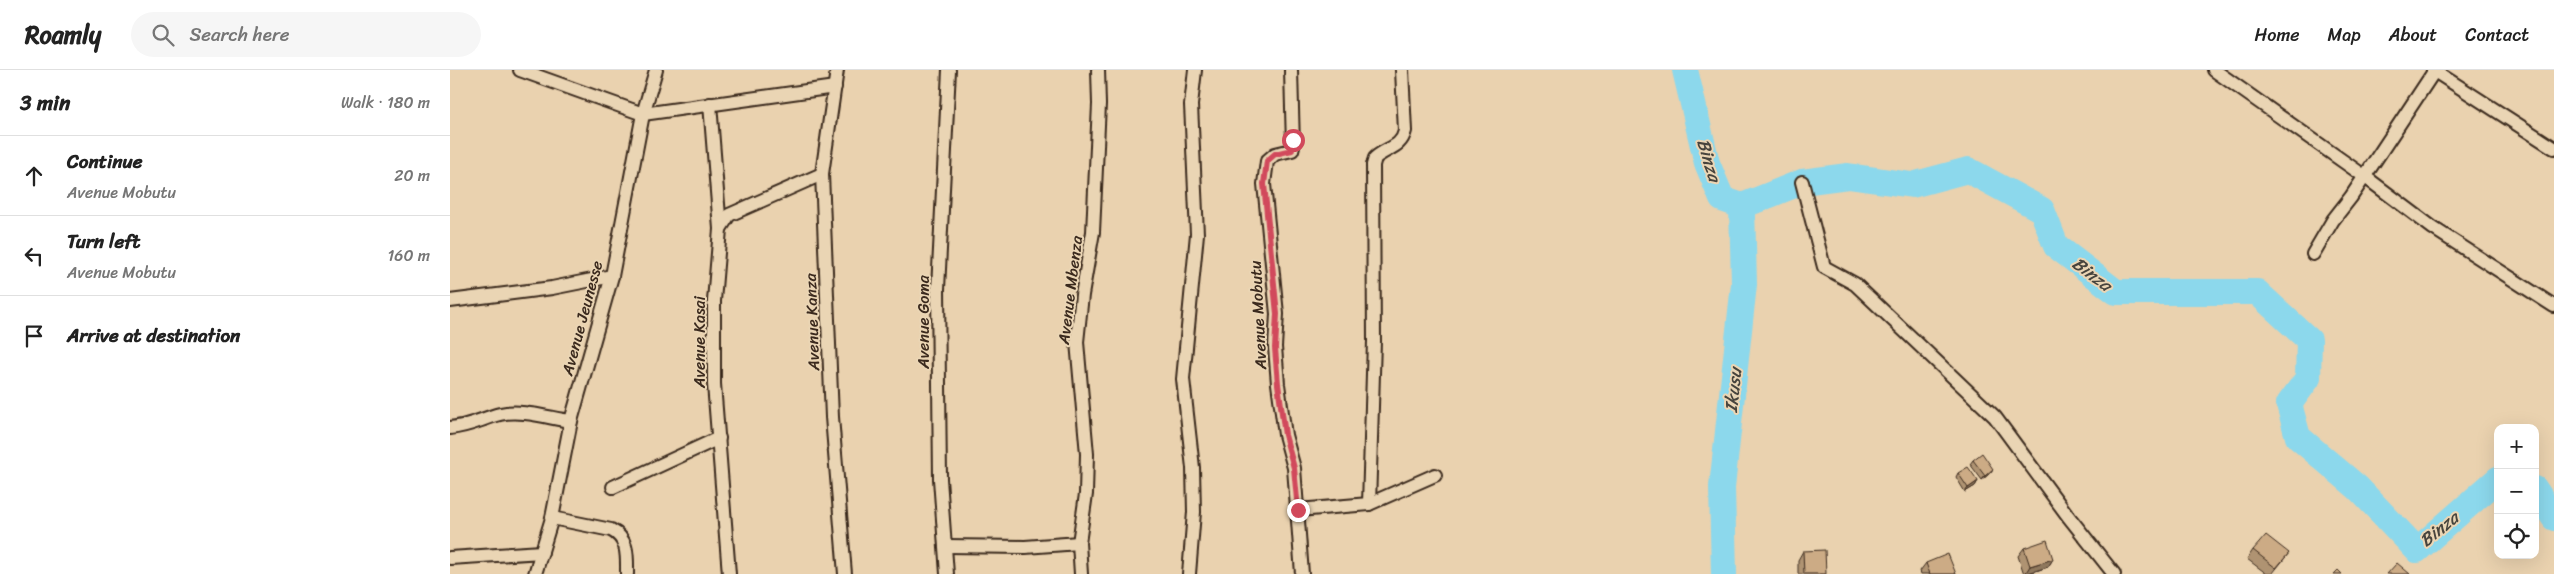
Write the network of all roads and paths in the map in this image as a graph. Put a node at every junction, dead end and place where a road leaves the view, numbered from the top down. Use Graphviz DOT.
graph roads {
  1 [pos="520,70"];
  2 [pos="656,70"];
  3 [pos="836,70"];
  4 [pos="949,70"];
  5 [pos="1098,70"];
  6 [pos="1195,70"];
  7 [pos="1291,70"];
  8 [pos="1402,70"];
  9 [pos="2214,70"];
  10 [pos="2434,70"];
  11 [pos="835,87"];
  12 [pos="710,104"];
  13 [pos="643,114"];
  14 [pos="2554,148"];
  15 [pos="822,174"];
  16 [pos="2364,176"];
  17 [pos="1802,182"];
  18 [pos="720,229"];
  19 [pos="2313,254"];
  20 [pos="612,276"];
  21 [pos="450,301"];
  22 [pos="2554,306"];
  23 [pos="571,421"];
  24 [pos="450,428"];
  25 [pos="719,438"];
  26 [pos="1435,475"];
  27 [pos="612,487"];
  28 [pos="1369,504"];
  29 [pos="1298,510"];
  30 [pos="552,518"];
  31 [pos="1079,543"];
  32 [pos="946,546"];
  33 [pos="542,552"];
  34 [pos="450,558"];
  35 [pos="535,574"];
  36 [pos="626,574"];
  37 [pos="729,574"];
  38 [pos="845,574"];
  39 [pos="947,574"];
  40 [pos="1081,574"];
  41 [pos="1189,574"];
  42 [pos="1302,574"];
  43 [pos="2114,574"];
  1 -- 13 [label="street"];
  2 -- 13 [label="street, Avenue Jeunesse"];
  3 -- 11 [label="street, Avenue Kanza"];
  4 -- 32 [label="street, Avenue Goma"];
  5 -- 31 [label="street, Avenue Mbenza"];
  6 -- 41 [label="street"];
  7 -- 29 [label="street, Avenue Mobutu"];
  8 -- 28 [label="street"];
  9 -- 16 [label="street"];
  10 -- 14 [label="street"];
  10 -- 16 [label="street"];
  11 -- 12 [label="street"];
  11 -- 15 [label="street, Avenue Kanza"];
  12 -- 13 [label="street"];
  12 -- 18 [label="street, Avenue Kasai"];
  13 -- 20 [label="street, Avenue Jeunesse"];
  15 -- 18 [label="street"];
  15 -- 38 [label="street, Avenue Kanza"];
  16 -- 19 [label="street"];
  16 -- 22 [label="street"];
  17 -- 43 [label="street"];
  18 -- 25 [label="street, Avenue Kasai"];
  20 -- 21 [label="street"];
  20 -- 23 [label="street, Avenue Jeunesse"];
  23 -- 24 [label="street"];
  23 -- 30 [label="street, Avenue Jeunesse"];
  25 -- 27 [label="street"];
  25 -- 37 [label="street, Avenue Kasai"];
  26 -- 28 [label="street"];
  28 -- 29 [label="street"];
  29 -- 42 [label="street, Avenue Mobutu"];
  30 -- 33 [label="street, Avenue Jeunesse"];
  30 -- 36 [label="street"];
  31 -- 32 [label="street"];
  31 -- 40 [label="street, Avenue Mbenza"];
  32 -- 39 [label="street, Avenue Goma"];
  33 -- 34 [label="street"];
  33 -- 35 [label="street, Avenue Jeunesse"];
}
